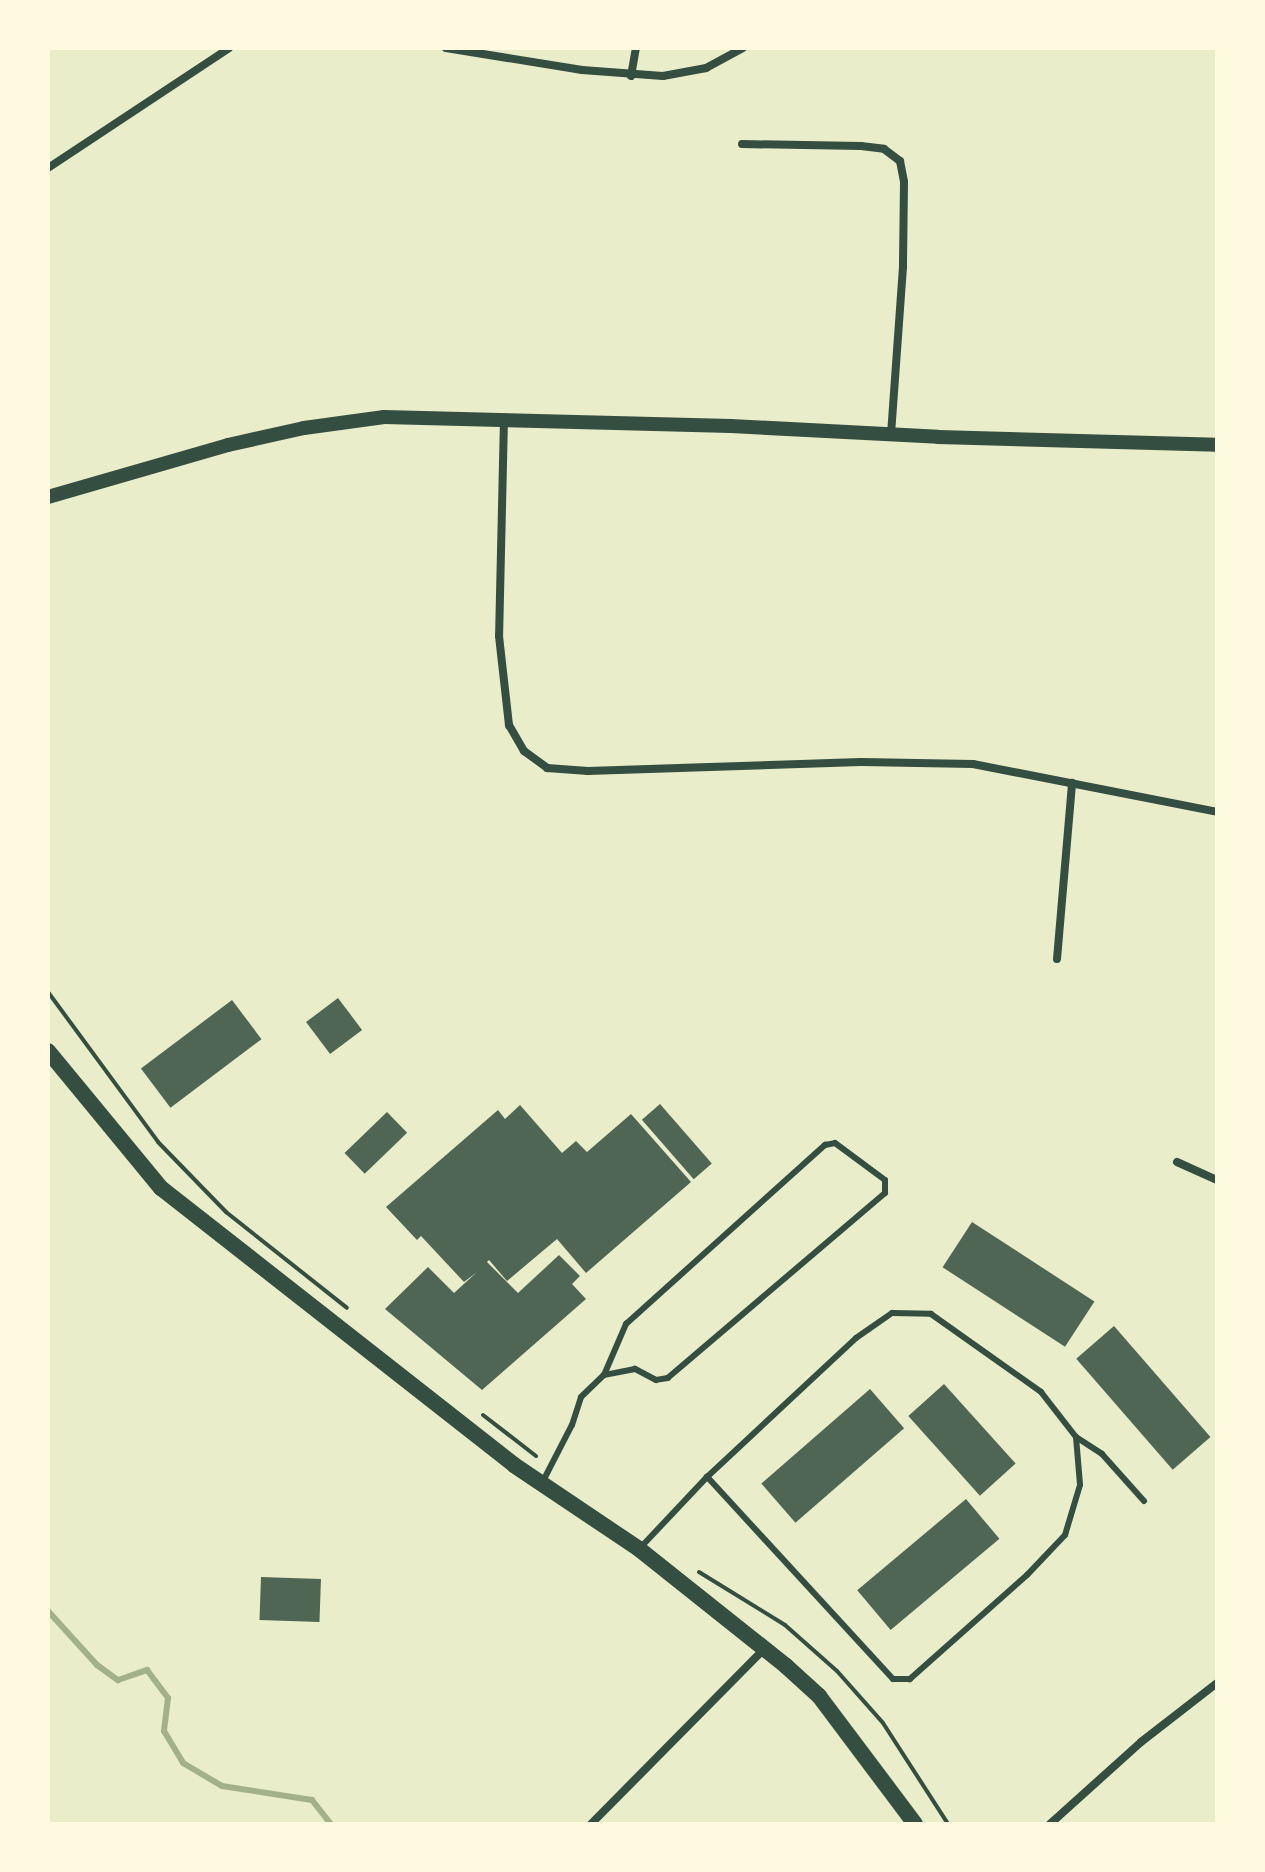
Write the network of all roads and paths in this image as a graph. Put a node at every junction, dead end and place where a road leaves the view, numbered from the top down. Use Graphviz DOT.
graph roads {
  1 [pos="229,48"];
  2 [pos="446,48"];
  3 [pos="636,48"];
  4 [pos="743,48"];
  5 [pos="631,76"];
  6 [pos="742,144"];
  7 [pos="48,168"];
  8 [pos="504,419"];
  9 [pos="891,433"];
  10 [pos="1217,445"];
  11 [pos="48,497"];
  12 [pos="1072,783"];
  13 [pos="1217,812"];
  14 [pos="1057,959"];
  15 [pos="48,992"];
  16 [pos="48,1051"];
  17 [pos="1177,1162"];
  18 [pos="1217,1180"];
  19 [pos="357,1316"];
  20 [pos="604,1375"];
  21 [pos="1076,1437"];
  22 [pos="707,1477"];
  23 [pos="542,1483"];
  24 [pos="1144,1501"];
  25 [pos="639,1549"];
  26 [pos="696,1570"];
  27 [pos="764,1649"];
  28 [pos="1217,1685"];
  29 [pos="591,1824"];
  30 [pos="915,1824"];
  31 [pos="948,1824"];
  32 [pos="1050,1824"];
  1 -- 7 [label="street"];
  2 -- 5 [label="street"];
  3 -- 5 [label="street"];
  4 -- 5 [label="street"];
  6 -- 9 [label="street"];
  8 -- 9 [label="street"];
  8 -- 11 [label="street"];
  8 -- 12 [label="street"];
  9 -- 10 [label="street"];
  12 -- 13 [label="street"];
  12 -- 14 [label="street"];
  15 -- 19 [label="path"];
  16 -- 23 [label="main road"];
  17 -- 18 [label="street"];
  20 -- 20 [label="lane"];
  20 -- 23 [label="lane"];
  21 -- 22 [label="lane"];
  21 -- 22 [label="lane"];
  21 -- 24 [label="lane"];
  22 -- 25 [label="lane"];
  23 -- 25 [label="main road"];
  25 -- 27 [label="main road"];
  26 -- 31 [label="path"];
  27 -- 29 [label="street"];
  27 -- 30 [label="main road"];
  28 -- 32 [label="street"];
}
